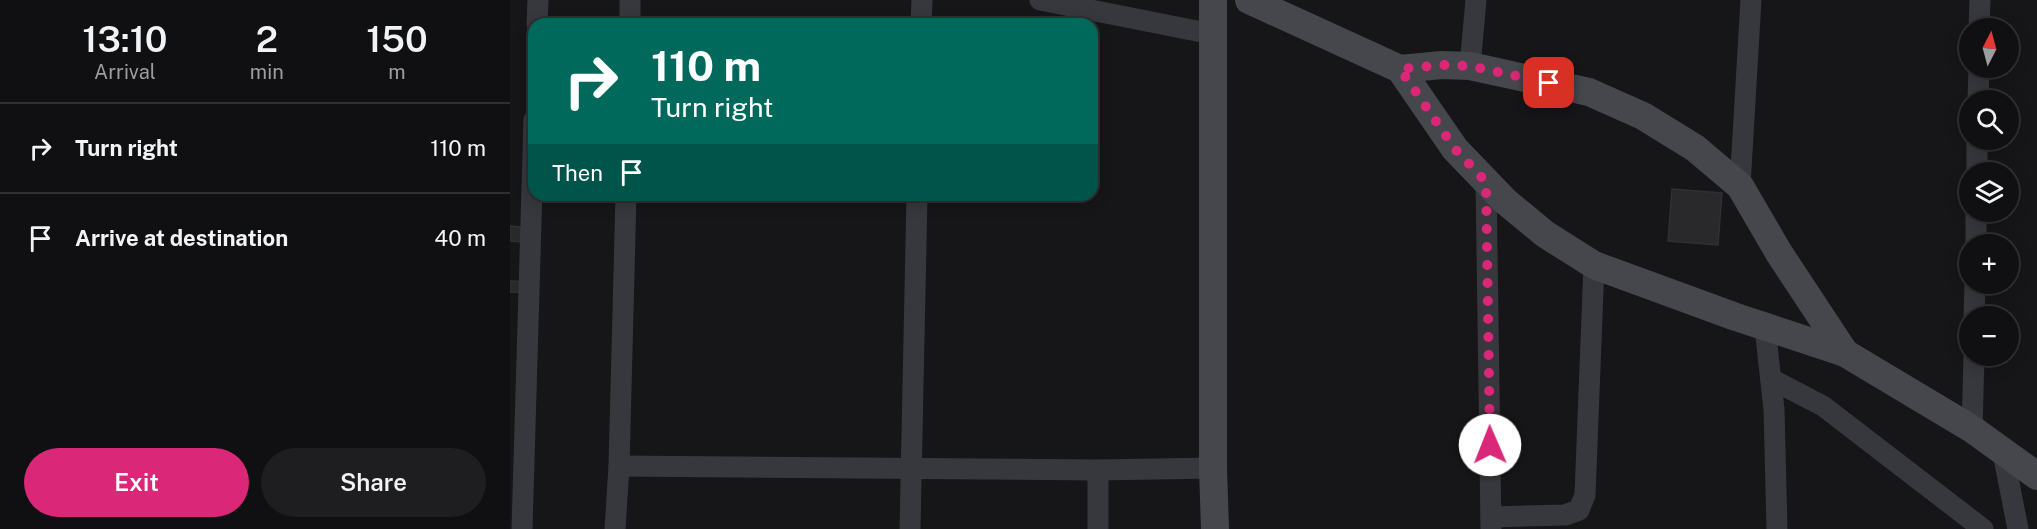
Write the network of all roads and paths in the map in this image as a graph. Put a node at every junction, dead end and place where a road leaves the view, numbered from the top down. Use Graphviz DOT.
graph roads {
  1 [pos="538,0"];
  2 [pos="630,0"];
  3 [pos="922,0"];
  4 [pos="1040,0"];
  5 [pos="1213,0"];
  6 [pos="1249,0"];
  7 [pos="1476,0"];
  8 [pos="1751,0"];
  9 [pos="1980,0"];
  10 [pos="537,18"];
  11 [pos="630,18"];
  12 [pos="921,18"];
  13 [pos="1980,18"];
  14 [pos="1212,34"];
  15 [pos="1470,66"];
  16 [pos="1400,69"];
  17 [pos="1486,182"];
  18 [pos="1740,186"];
  19 [pos="532,201"];
  20 [pos="626,201"];
  21 [pos="917,201"];
  22 [pos="1594,265"];
  23 [pos="1765,327"];
  24 [pos="1845,353"];
  25 [pos="1974,366"];
  26 [pos="1772,379"];
  27 [pos="1972,429"];
  28 [pos="2002,453"];
  29 [pos="619,466"];
  30 [pos="910,467"];
  31 [pos="1213,468"];
  32 [pos="1098,470"];
  33 [pos="2037,476"];
  34 [pos="1491,523"];
  35 [pos="522,529"];
  36 [pos="615,529"];
  37 [pos="910,529"];
  38 [pos="1098,529"];
  39 [pos="1215,529"];
  40 [pos="1777,529"];
  41 [pos="1983,529"];
  42 [pos="2019,529"];
  1 -- 10 [label="street"];
  2 -- 11 [label="street"];
  3 -- 12 [label="street"];
  4 -- 14 [label="street"];
  5 -- 14 [label="street"];
  6 -- 16 [label="street"];
  7 -- 15 [label="street"];
  8 -- 18 [label="street"];
  9 -- 13 [label="street"];
  14 -- 31 [label="street"];
  15 -- 16 [label="street"];
  15 -- 18 [label="street"];
  16 -- 17 [label="street"];
  17 -- 22 [label="street"];
  17 -- 34 [label="street"];
  18 -- 24 [label="street"];
  19 -- 35 [label="street"];
  20 -- 29 [label="street"];
  21 -- 30 [label="street"];
  22 -- 23 [label="street"];
  22 -- 34 [label="street"];
  23 -- 24 [label="street"];
  23 -- 26 [label="street"];
  24 -- 27 [label="street"];
  25 -- 27 [label="street"];
  26 -- 40 [label="street"];
  26 -- 41 [label="street"];
  27 -- 28 [label="street"];
  28 -- 33 [label="street"];
  28 -- 42 [label="street"];
  29 -- 30 [label="street"];
  29 -- 36 [label="street"];
  30 -- 32 [label="street"];
  30 -- 37 [label="street"];
  31 -- 32 [label="street"];
  31 -- 39 [label="street"];
  32 -- 38 [label="street"];
}
